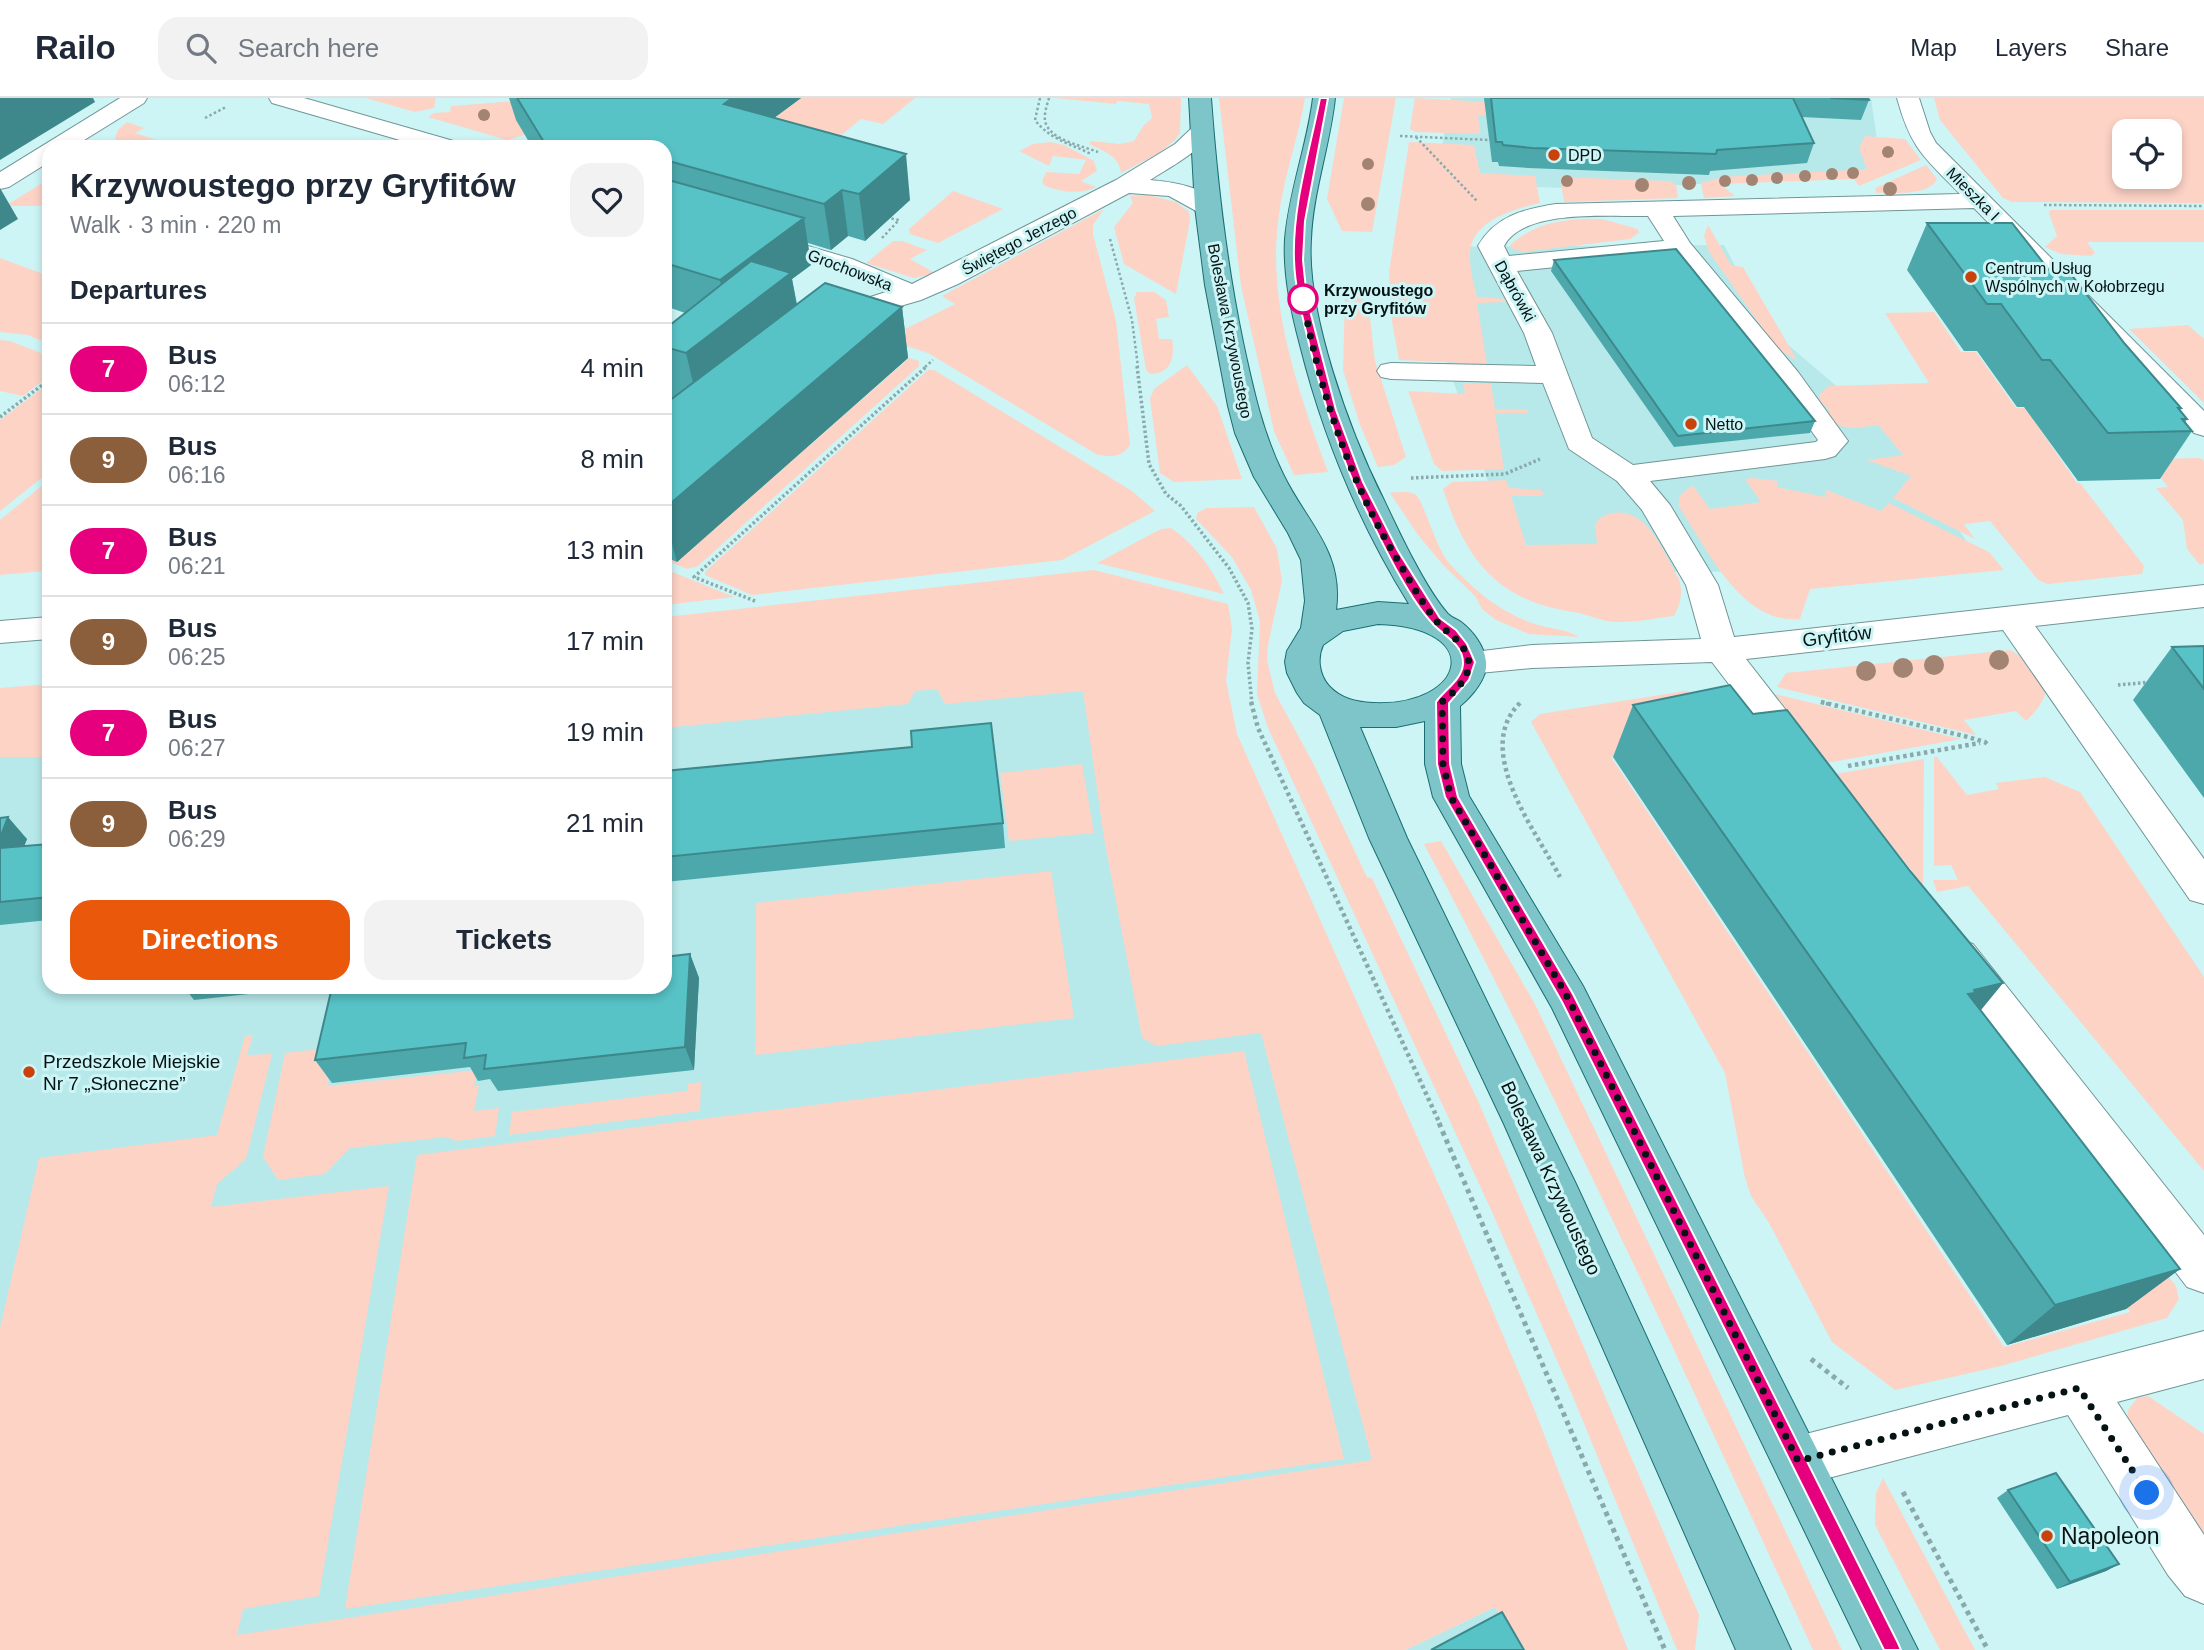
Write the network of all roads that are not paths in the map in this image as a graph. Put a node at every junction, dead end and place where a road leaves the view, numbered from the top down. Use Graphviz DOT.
graph roads {
  1 [pos="136,98"];
  2 [pos="280,98"];
  3 [pos="1200,98"];
  4 [pos="1324,98"];
  5 [pos="1908,98"];
  6 [pos="1202,131"];
  7 [pos="68,140"];
  8 [pos="425,140"];
  9 [pos="42,156"];
  10 [pos="0,182"];
  11 [pos="1125,184"];
  12 [pos="1978,201"];
  13 [pos="1207,207"];
  14 [pos="1656,209"];
  15 [pos="672,213"];
  16 [pos="1680,247"];
  17 [pos="1500,265"];
  18 [pos="912,294"];
  19 [pos="816,328"];
  20 [pos="1391,371"];
  21 [pos="1552,375"];
  22 [pos="2204,427"];
  23 [pos="1628,474"];
  24 [pos="2204,596"];
  25 [pos="2011,616"];
  26 [pos="1436,621"];
  27 [pos="42,629"];
  28 [pos="1317,631"];
  29 [pos="0,632"];
  30 [pos="1721,650"];
  31 [pos="1469,662"];
  32 [pos="1442,702"];
  33 [pos="1335,708"];
  34 [pos="1819,777"];
  35 [pos="2204,890"];
  36 [pos="1939,930"];
  37 [pos="2204,1271"];
  38 [pos="2204,1355"];
  39 [pos="2079,1388"];
  40 [pos="1798,1461"];
  41 [pos="2204,1577"];
  42 [pos="1764,1650"];
  43 [pos="1891,1650"];
  1 -- 7 [label="street"];
  2 -- 8 [label="street"];
  3 -- 6 [label="main road, Bolesława Krzywoustego"];
  4 -- 26 [label="main road"];
  5 -- 12 [label="street, Mieszka I"];
  6 -- 11 [label="street, Świętego Jerzego"];
  6 -- 13 [label="main road, Bolesława Krzywoustego"];
  9 -- 10 [label="street"];
  11 -- 13 [label="street"];
  11 -- 18 [label="street, Świętego Jerzego"];
  12 -- 14 [label="street, Dąbrówki"];
  12 -- 22 [label="street, Mieszka I"];
  13 -- 28 [label="main road, Bolesława Krzywoustego"];
  14 -- 16 [label="street"];
  14 -- 17 [label="street, Dąbrówki"];
  15 -- 18 [label="street, Grochowska"];
  16 -- 17 [label="street"];
  16 -- 23 [label="street"];
  17 -- 21 [label="street, Dąbrówki"];
  18 -- 19 [label="street, Grochowska"];
  20 -- 21 [label="street"];
  21 -- 23 [label="street, Dąbrówki"];
  23 -- 30 [label="street"];
  24 -- 25 [label="street, Gryfitów"];
  25 -- 30 [label="street, Gryfitów"];
  25 -- 35 [label="street"];
  26 -- 28 [label="main road"];
  26 -- 31 [label="main road"];
  27 -- 29 [label="street"];
  28 -- 33 [label="main road"];
  30 -- 31 [label="street, Gryfitów"];
  30 -- 34 [label="street"];
  31 -- 32 [label="main road"];
  32 -- 33 [label="main road"];
  32 -- 40 [label="main road"];
  33 -- 42 [label="main road, Bolesława Krzywoustego"];
  36 -- 37 [label="street"];
  38 -- 39 [label="street"];
  39 -- 40 [label="street"];
  39 -- 41 [label="street"];
  40 -- 43 [label="main road"];
}
